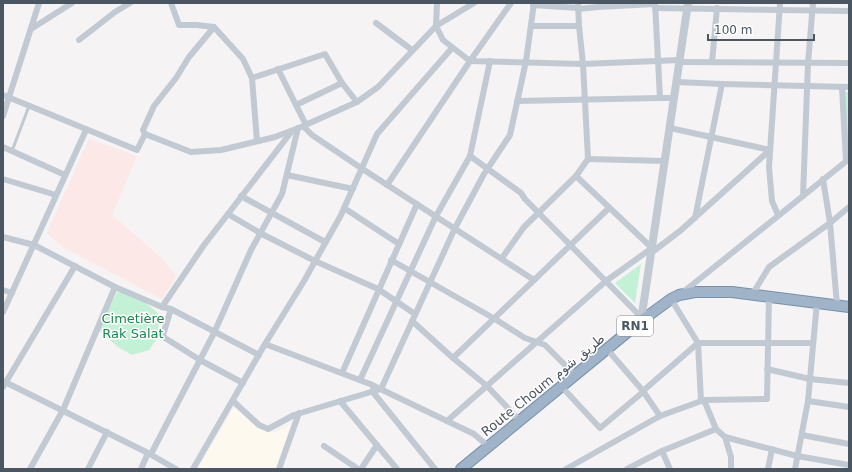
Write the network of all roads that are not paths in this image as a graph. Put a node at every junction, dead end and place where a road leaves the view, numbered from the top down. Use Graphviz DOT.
graph roads {
  1 [pos="39,3"];
  2 [pos="72,3"];
  3 [pos="130,3"];
  4 [pos="170,3"];
  5 [pos="437,3"];
  6 [pos="474,3"];
  7 [pos="511,3"];
  8 [pos="813,3"];
  9 [pos="534,4"];
  10 [pos="597,5"];
  11 [pos="655,5"];
  12 [pos="688,5"];
  13 [pos="780,6"];
  14 [pos="578,7"];
  15 [pos="717,8"];
  16 [pos="813,10"];
  17 [pos="849,11"];
  18 [pos="376,22"];
  19 [pos="214,26"];
  20 [pos="436,26"];
  21 [pos="531,26"];
  22 [pos="579,26"];
  23 [pos="31,29"];
  24 [pos="79,40"];
  25 [pos="452,48"];
  26 [pos="412,50"];
  27 [pos="659,60"];
  28 [pos="470,61"];
  29 [pos="490,61"];
  30 [pos="526,61"];
  31 [pos="680,61"];
  32 [pos="712,62"];
  33 [pos="776,62"];
  34 [pos="808,63"];
  35 [pos="849,63"];
  36 [pos="583,64"];
  37 [pos="278,69"];
  38 [pos="252,78"];
  39 [pos="676,82"];
  40 [pos="342,83"];
  41 [pos="722,84"];
  42 [pos="774,85"];
  43 [pos="807,86"];
  44 [pos="842,87"];
  45 [pos="849,87"];
  46 [pos="6,96"];
  47 [pos="660,98"];
  48 [pos="674,98"];
  49 [pos="517,101"];
  50 [pos="585,101"];
  51 [pos="357,102"];
  52 [pos="296,105"];
  53 [pos="29,106"];
  54 [pos="3,116"];
  55 [pos="300,127"];
  56 [pos="670,128"];
  57 [pos="86,130"];
  58 [pos="145,134"];
  59 [pos="711,137"];
  60 [pos="257,141"];
  61 [pos="3,147"];
  62 [pos="770,150"];
  63 [pos="12,151"];
  64 [pos="470,156"];
  65 [pos="588,159"];
  66 [pos="848,160"];
  67 [pos="665,161"];
  68 [pos="361,168"];
  69 [pos="488,168"];
  70 [pos="66,175"];
  71 [pos="287,175"];
  72 [pos="576,176"];
  73 [pos="3,179"];
  74 [pos="823,179"];
  75 [pos="388,185"];
  76 [pos="353,189"];
  77 [pos="56,196"];
  78 [pos="241,196"];
  79 [pos="802,196"];
  80 [pos="417,204"];
  81 [pos="849,207"];
  82 [pos="344,208"];
  83 [pos="609,208"];
  84 [pos="272,213"];
  85 [pos="538,213"];
  86 [pos="228,214"];
  87 [pos="778,215"];
  88 [pos="436,216"];
  89 [pos="694,218"];
  90 [pos="830,223"];
  91 [pos="455,228"];
  92 [pos="260,233"];
  93 [pos="3,237"];
  94 [pos="325,242"];
  95 [pos="399,244"];
  96 [pos="34,245"];
  97 [pos="570,245"];
  98 [pos="651,251"];
  99 [pos="502,258"];
  100 [pos="391,260"];
  101 [pos="315,261"];
  102 [pos="75,266"];
  103 [pos="411,271"];
  104 [pos="534,280"];
  105 [pos="606,281"];
  106 [pos="430,282"];
  107 [pos="115,287"];
  108 [pos="378,289"];
  109 [pos="3,290"];
  110 [pos="12,294"];
  111 [pos="752,295"];
  112 [pos="769,296"];
  113 [pos="675,297"];
  114 [pos="397,302"];
  115 [pos="817,302"];
  116 [pos="837,305"];
  117 [pos="162,307"];
  118 [pos="849,307"];
  119 [pos="171,309"];
  120 [pos="3,312"];
  121 [pos="415,314"];
  122 [pos="495,319"];
  123 [pos="641,320"];
  124 [pos="412,321"];
  125 [pos="214,333"];
  126 [pos="536,342"];
  127 [pos="698,343"];
  128 [pos="767,343"];
  129 [pos="813,343"];
  130 [pos="265,344"];
  131 [pos="607,349"];
  132 [pos="259,355"];
  133 [pos="453,358"];
  134 [pos="200,360"];
  135 [pos="767,369"];
  136 [pos="342,373"];
  137 [pos="575,375"];
  138 [pos="810,378"];
  139 [pos="360,380"];
  140 [pos="4,383"];
  141 [pos="849,383"];
  142 [pos="242,384"];
  143 [pos="487,386"];
  144 [pos="561,386"];
  145 [pos="381,389"];
  146 [pos="372,391"];
  147 [pos="643,391"];
  148 [pos="703,400"];
  149 [pos="232,401"];
  150 [pos="340,401"];
  151 [pos="808,402"];
  152 [pos="849,407"];
  153 [pos="63,410"];
  154 [pos="299,413"];
  155 [pos="660,416"];
  156 [pos="519,420"];
  157 [pos="447,421"];
  158 [pos="716,428"];
  159 [pos="107,432"];
  160 [pos="802,435"];
  161 [pos="725,437"];
  162 [pos="849,444"];
  163 [pos="377,445"];
  164 [pos="324,446"];
  165 [pos="489,447"];
  166 [pos="772,449"];
  167 [pos="662,451"];
  168 [pos="150,454"];
  169 [pos="798,456"];
  170 [pos="849,465"];
  171 [pos="729,468"];
  172 [pos="30,469"];
  173 [pos="88,469"];
  174 [pos="141,469"];
  175 [pos="176,469"];
  176 [pos="193,469"];
  177 [pos="279,469"];
  178 [pos="359,469"];
  179 [pos="397,469"];
  180 [pos="435,469"];
  181 [pos="460,469"];
  182 [pos="566,469"];
  183 [pos="628,469"];
  184 [pos="670,469"];
  185 [pos="768,469"];
  186 [pos="795,469"];
  1 -- 23 [label="street"];
  2 -- 23 [label="street"];
  3 -- 24 [label="street"];
  4 -- 19 [label="street"];
  5 -- 20 [label="street"];
  6 -- 20 [label="street"];
  7 -- 28 [label="street"];
  8 -- 16 [label="street"];
  9 -- 14 [label="street"];
  9 -- 21 [label="street"];
  10 -- 11 [label="street"];
  10 -- 14 [label="street"];
  11 -- 12 [label="street"];
  11 -- 27 [label="street"];
  12 -- 15 [label="street"];
  12 -- 31 [label="street"];
  13 -- 15 [label="street"];
  13 -- 16 [label="street"];
  13 -- 33 [label="street"];
  14 -- 22 [label="street"];
  15 -- 32 [label="street"];
  16 -- 17 [label="street"];
  16 -- 34 [label="street"];
  18 -- 26 [label="street"];
  19 -- 38 [label="street"];
  19 -- 58 [label="street"];
  20 -- 25 [label="street"];
  20 -- 26 [label="street"];
  21 -- 22 [label="street"];
  21 -- 30 [label="street"];
  22 -- 36 [label="street"];
  23 -- 46 [label="street"];
  25 -- 28 [label="street"];
  25 -- 68 [label="street"];
  26 -- 51 [label="street"];
  27 -- 31 [label="street"];
  27 -- 36 [label="street"];
  27 -- 47 [label="street"];
  28 -- 29 [label="street"];
  28 -- 75 [label="street"];
  29 -- 30 [label="street"];
  29 -- 64 [label="street"];
  30 -- 36 [label="street"];
  30 -- 49 [label="street"];
  31 -- 32 [label="street"];
  31 -- 39 [label="street"];
  32 -- 33 [label="street"];
  33 -- 34 [label="street"];
  33 -- 42 [label="street"];
  34 -- 35 [label="street"];
  34 -- 43 [label="street"];
  36 -- 50 [label="street"];
  37 -- 38 [label="street"];
  37 -- 40 [label="street"];
  37 -- 52 [label="street"];
  38 -- 60 [label="street"];
  39 -- 41 [label="street"];
  39 -- 48 [label="street"];
  40 -- 51 [label="street"];
  40 -- 52 [label="street"];
  41 -- 42 [label="street"];
  41 -- 59 [label="street"];
  42 -- 43 [label="street"];
  42 -- 62 [label="street"];
  43 -- 44 [label="street"];
  43 -- 79 [label="street"];
  44 -- 45 [label="street"];
  44 -- 66 [label="street"];
  46 -- 53 [label="street"];
  46 -- 54 [label="street"];
  47 -- 48 [label="street"];
  47 -- 50 [label="street"];
  48 -- 56 [label="street"];
  49 -- 50 [label="street"];
  49 -- 69 [label="street"];
  50 -- 65 [label="street"];
  51 -- 55 [label="street"];
  52 -- 55 [label="street"];
  53 -- 57 [label="street"];
  53 -- 63 [label="lane"];
  55 -- 60 [label="street"];
  55 -- 68 [label="street"];
  55 -- 71 [label="street"];
  55 -- 78 [label="street"];
  56 -- 59 [label="street"];
  56 -- 67 [label="street"];
  57 -- 58 [label="street"];
  57 -- 70 [label="street"];
  58 -- 60 [label="street"];
  59 -- 62 [label="street"];
  59 -- 89 [label="street"];
  61 -- 63 [label="street"];
  62 -- 87 [label="street"];
  62 -- 89 [label="street"];
  63 -- 70 [label="street"];
  64 -- 69 [label="street"];
  64 -- 88 [label="street"];
  65 -- 67 [label="street"];
  65 -- 72 [label="street"];
  66 -- 74 [label="street"];
  67 -- 98 [label="street"];
  68 -- 75 [label="street"];
  68 -- 76 [label="street"];
  69 -- 85 [label="street"];
  69 -- 91 [label="street"];
  70 -- 77 [label="street"];
  71 -- 76 [label="street"];
  71 -- 84 [label="street"];
  72 -- 83 [label="street"];
  72 -- 85 [label="street"];
  73 -- 77 [label="street"];
  74 -- 79 [label="street"];
  74 -- 90 [label="street"];
  75 -- 80 [label="street"];
  76 -- 82 [label="street"];
  77 -- 96 [label="street"];
  78 -- 84 [label="street"];
  78 -- 86 [label="street"];
  79 -- 87 [label="street"];
  80 -- 88 [label="street"];
  80 -- 95 [label="street"];
  81 -- 90 [label="street"];
  82 -- 94 [label="street"];
  82 -- 95 [label="street"];
  83 -- 97 [label="street"];
  83 -- 98 [label="street"];
  84 -- 92 [label="street"];
  84 -- 94 [label="street"];
  85 -- 97 [label="street"];
  85 -- 99 [label="street"];
  86 -- 92 [label="street"];
  86 -- 117 [label="street"];
  87 -- 113 [label="street"];
  88 -- 91 [label="street"];
  88 -- 103 [label="street"];
  89 -- 98 [label="street"];
  90 -- 111 [label="street"];
  90 -- 116 [label="street"];
  91 -- 99 [label="street"];
  91 -- 106 [label="street"];
  92 -- 101 [label="street"];
  92 -- 125 [label="street"];
  93 -- 96 [label="street"];
  94 -- 101 [label="street"];
  95 -- 100 [label="street"];
  96 -- 102 [label="street"];
  96 -- 110 [label="street"];
  97 -- 104 [label="street"];
  97 -- 105 [label="street"];
  98 -- 105 [label="street"];
  98 -- 123 [label="street"];
  99 -- 104 [label="street"];
  100 -- 103 [label="street"];
  100 -- 108 [label="street"];
  101 -- 108 [label="street"];
  101 -- 130 [label="street"];
  102 -- 107 [label="street"];
  102 -- 140 [label="street"];
  103 -- 106 [label="street"];
  103 -- 114 [label="street"];
  104 -- 122 [label="street"];
  105 -- 123 [label="street"];
  105 -- 126 [label="street"];
  106 -- 121 [label="street"];
  106 -- 122 [label="street"];
  107 -- 117 [label="street"];
  107 -- 153 [label="street"];
  108 -- 114 [label="street"];
  108 -- 136 [label="street"];
  109 -- 110 [label="street"];
  110 -- 120 [label="street"];
  111 -- 112 [label="highway, Route Choum طريق شوم / RN1"];
  111 -- 113 [label="highway, Route Choum طريق شوم / RN1"];
  112 -- 115 [label="highway, Route Choum طريق شوم / RN1"];
  112 -- 128 [label="street"];
  113 -- 123 [label="highway, Route Choum طريق شوم / RN1"];
  113 -- 127 [label="street"];
  114 -- 121 [label="street"];
  114 -- 139 [label="street"];
  115 -- 116 [label="highway, Route Choum طريق شوم / RN1"];
  115 -- 129 [label="street"];
  116 -- 118 [label="highway, Route Choum طريق شوم / RN1"];
  117 -- 119 [label="street"];
  119 -- 125 [label="street"];
  119 -- 134 [label="street"];
  121 -- 124 [label="street"];
  122 -- 126 [label="street"];
  122 -- 133 [label="street"];
  123 -- 131 [label="highway, Route Choum طريق شوم / RN1"];
  124 -- 133 [label="street"];
  124 -- 145 [label="street"];
  125 -- 132 [label="street"];
  125 -- 134 [label="street"];
  126 -- 137 [label="street"];
  126 -- 143 [label="street"];
  127 -- 128 [label="street"];
  127 -- 147 [label="street"];
  127 -- 148 [label="street"];
  128 -- 129 [label="street"];
  128 -- 135 [label="street"];
  129 -- 138 [label="street"];
  130 -- 132 [label="street"];
  130 -- 136 [label="street"];
  131 -- 137 [label="highway, Route Choum طريق شوم / RN1"];
  131 -- 147 [label="street"];
  132 -- 142 [label="street"];
  133 -- 143 [label="street"];
  134 -- 142 [label="street"];
  134 -- 168 [label="street"];
  135 -- 138 [label="street"];
  135 -- 148 [label="street"];
  136 -- 139 [label="street"];
  137 -- 144 [label="highway, Route Choum طريق شوم / RN1"];
  138 -- 141 [label="street"];
  138 -- 151 [label="street"];
  139 -- 145 [label="street"];
  140 -- 153 [label="street"];
  142 -- 149 [label="street"];
  143 -- 156 [label="street"];
  143 -- 157 [label="street"];
  144 -- 147 [label="street"];
  144 -- 156 [label="highway, Route Choum طريق شوم / RN1"];
  145 -- 146 [label="street"];
  145 -- 157 [label="street"];
  146 -- 150 [label="street"];
  146 -- 180 [label="street"];
  147 -- 155 [label="street"];
  148 -- 155 [label="street"];
  148 -- 158 [label="street"];
  149 -- 154 [label="street"];
  149 -- 176 [label="street"];
  150 -- 154 [label="street"];
  150 -- 163 [label="street"];
  151 -- 152 [label="street"];
  151 -- 160 [label="street"];
  153 -- 159 [label="street"];
  153 -- 172 [label="street"];
  154 -- 177 [label="street"];
  155 -- 182 [label="street"];
  156 -- 165 [label="highway, Route Choum طريق شوم / RN1"];
  157 -- 165 [label="street"];
  158 -- 161 [label="street"];
  158 -- 167 [label="street"];
  159 -- 168 [label="street"];
  159 -- 173 [label="street"];
  160 -- 162 [label="street"];
  160 -- 169 [label="street"];
  161 -- 166 [label="street"];
  161 -- 171 [label="street"];
  163 -- 178 [label="street"];
  163 -- 179 [label="street"];
  164 -- 178 [label="street"];
  165 -- 181 [label="highway, Route Choum طريق شوم / RN1"];
  166 -- 169 [label="street"];
  166 -- 185 [label="street"];
  167 -- 183 [label="street"];
  167 -- 184 [label="street"];
  168 -- 174 [label="street"];
  168 -- 175 [label="street"];
  169 -- 170 [label="street"];
  169 -- 186 [label="street"];
}
